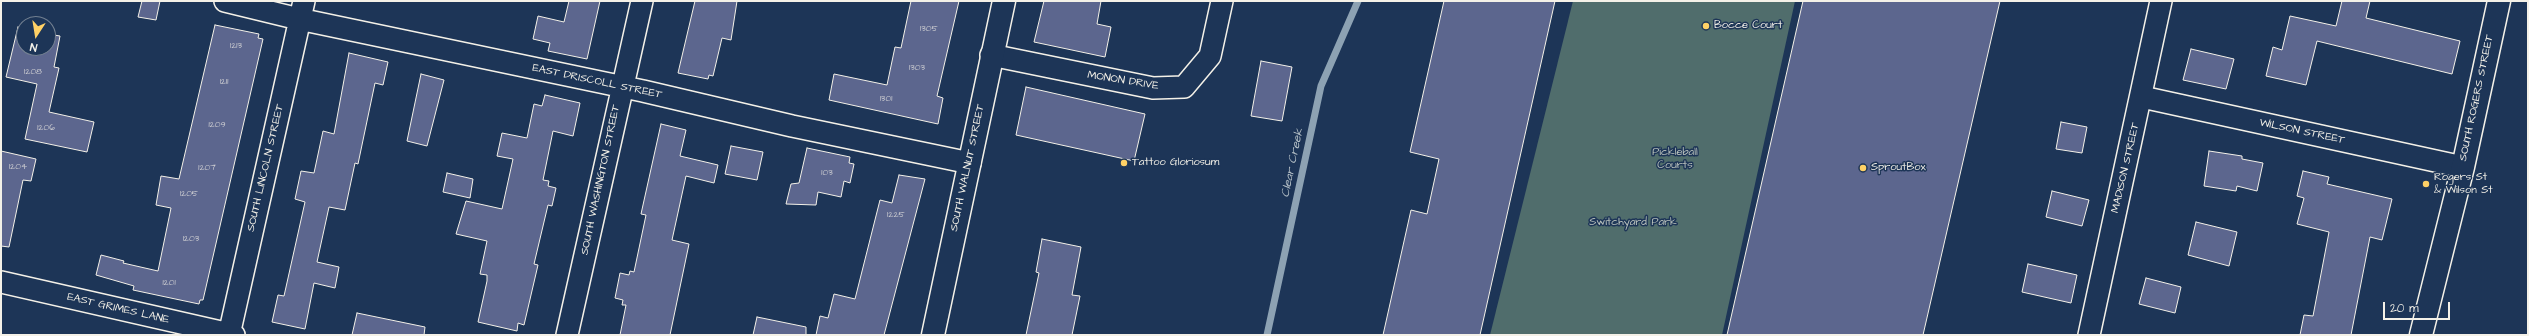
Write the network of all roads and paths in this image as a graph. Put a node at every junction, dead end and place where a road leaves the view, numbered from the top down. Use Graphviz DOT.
graph roads {
  1 [pos="225,1"];
  2 [pos="642,1"];
  3 [pos="1004,1"];
  4 [pos="1222,1"];
  5 [pos="2161,1"];
  6 [pos="2499,1"];
  7 [pos="301,10"];
  8 [pos="991,55"];
  9 [pos="621,86"];
  10 [pos="2142,97"];
  11 [pos="970,163"];
  12 [pos="2463,167"];
  13 [pos="1,282"];
  14 [pos="231,335"];
  15 [pos="567,335"];
  16 [pos="933,335"];
  17 [pos="2089,335"];
  18 [pos="2421,335"];
  1 -- 7 [label="street, EAST DRISCOLL STREET"];
  2 -- 9 [label="street, SOUTH WASHINGTON STREET"];
  3 -- 8 [label="main road, SOUTH WALNUT STREET"];
  4 -- 8 [label="street, MONON DRIVE"];
  5 -- 10 [label="street, MADISON STREET"];
  6 -- 12 [label="main road, SOUTH ROGERS STREET"];
  7 -- 9 [label="street, EAST DRISCOLL STREET"];
  7 -- 14 [label="street, SOUTH LINCOLN STREET"];
  8 -- 11 [label="main road, SOUTH WALNUT STREET"];
  9 -- 11 [label="street, EAST DRISCOLL STREET"];
  9 -- 15 [label="street, SOUTH WASHINGTON STREET"];
  10 -- 12 [label="street, WILSON STREET"];
  10 -- 17 [label="street, MADISON STREET"];
  11 -- 16 [label="main road, SOUTH WALNUT STREET"];
  12 -- 18 [label="main road, SOUTH ROGERS STREET"];
  13 -- 14 [label="street, EAST GRIMES LANE"];
}
